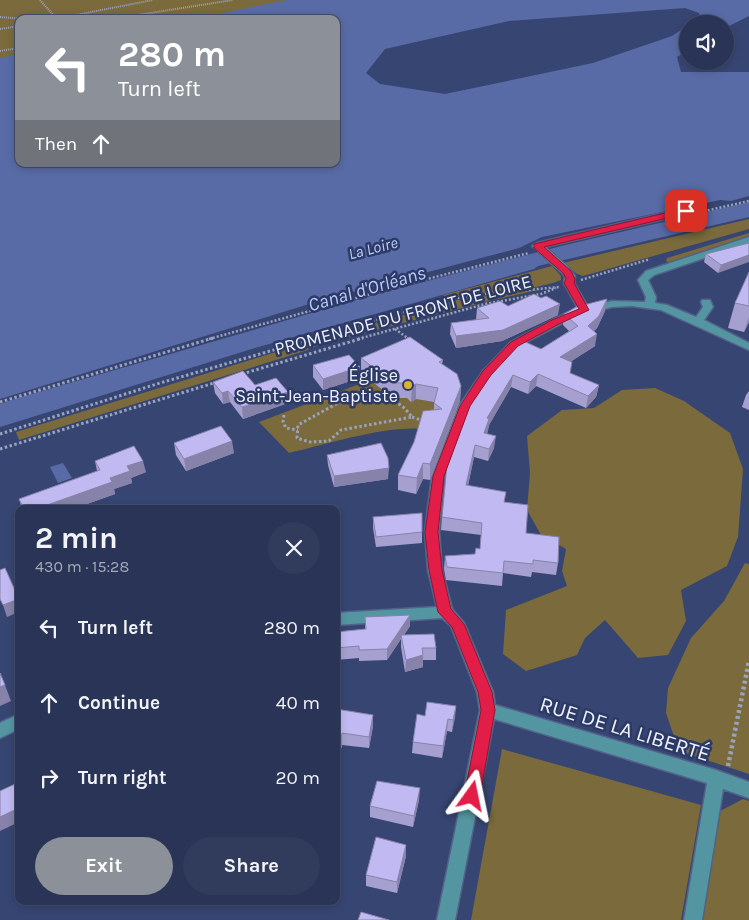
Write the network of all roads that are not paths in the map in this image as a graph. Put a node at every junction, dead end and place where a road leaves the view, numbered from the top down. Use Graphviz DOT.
graph roads {
  1 [pos="686,211"];
  2 [pos="749,240"];
  3 [pos="706,302"];
  4 [pos="650,304"];
  5 [pos="584,310"];
  6 [pos="697,322"];
  7 [pos="749,347"];
  8 [pos="445,612"];
  9 [pos="340,619"];
  10 [pos="488,710"];
  11 [pos="15,723"];
  12 [pos="0,731"];
  13 [pos="718,774"];
  14 [pos="749,790"];
  15 [pos="446,920"];
  16 [pos="692,920"];
  1 -- 5 [label="street, bridge"];
  2 -- 4 [label="street"];
  3 -- 6 [label="street"];
  4 -- 5 [label="street"];
  4 -- 6 [label="street"];
  5 -- 8 [label="street"];
  6 -- 7 [label="street"];
  8 -- 9 [label="street"];
  8 -- 10 [label="street"];
  10 -- 13 [label="street, RUE DE LA LIBERTÉ"];
  10 -- 15 [label="street"];
  11 -- 12 [label="street"];
  13 -- 14 [label="street, RUE DE LA LIBERTÉ"];
  13 -- 16 [label="street"];
}
